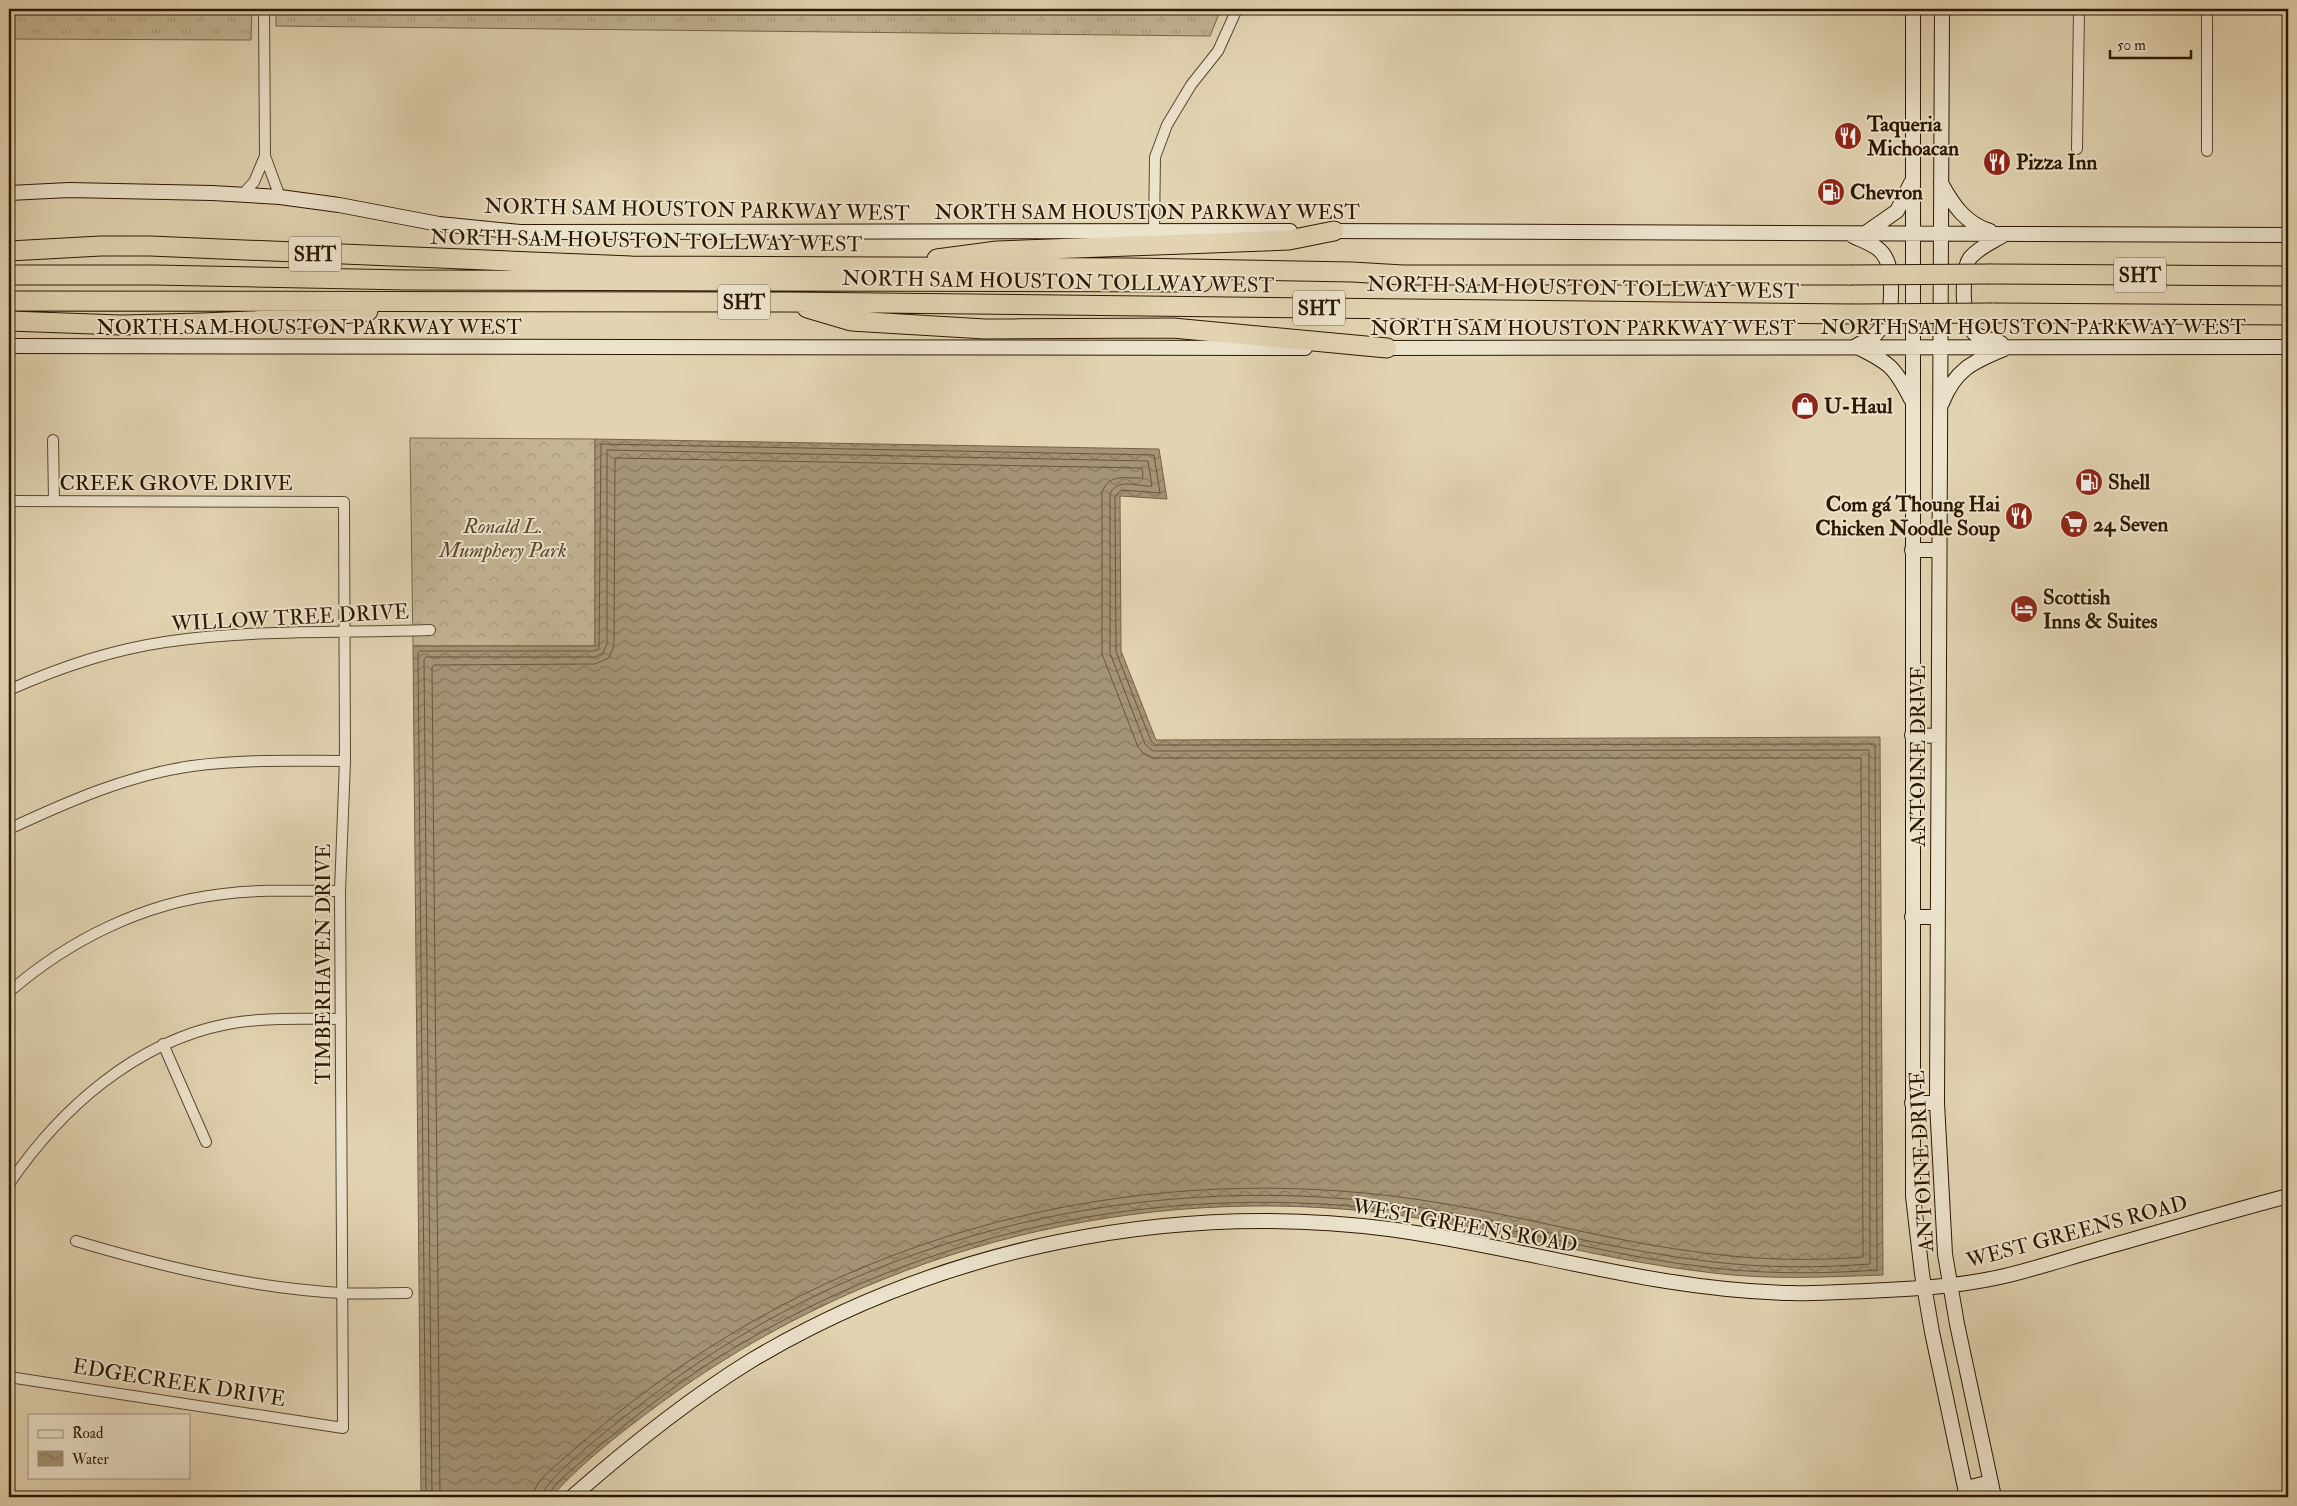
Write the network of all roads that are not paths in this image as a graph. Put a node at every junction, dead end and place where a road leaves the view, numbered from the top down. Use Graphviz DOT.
graph roads {
  1 [pos="264,9"];
  2 [pos="1236,9"];
  3 [pos="1913,9"];
  4 [pos="1942,9"];
  5 [pos="2079,9"];
  6 [pos="2207,9"];
  7 [pos="2077,149"];
  8 [pos="2207,151"];
  9 [pos="265,156"];
  10 [pos="1913,178"];
  11 [pos="1941,182"];
  12 [pos="9,193"];
  13 [pos="242,195"];
  14 [pos="280,197"];
  15 [pos="1334,231"];
  16 [pos="1154,232"];
  17 [pos="1856,234"];
  18 [pos="1913,235"];
  19 [pos="1940,235"];
  20 [pos="2003,235"];
  21 [pos="2288,235"];
  22 [pos="9,251"];
  23 [pos="866,268"];
  24 [pos="9,274"];
  25 [pos="1403,275"];
  26 [pos="2288,276"];
  27 [pos="9,301"];
  28 [pos="398,302"];
  29 [pos="787,302"];
  30 [pos="2288,315"];
  31 [pos="9,321"];
  32 [pos="9,346"];
  33 [pos="1939,346"];
  34 [pos="2009,346"];
  35 [pos="1856,347"];
  36 [pos="1913,347"];
  37 [pos="2288,347"];
  38 [pos="1387,348"];
  39 [pos="1913,402"];
  40 [pos="1939,410"];
  41 [pos="54,440"];
  42 [pos="9,501"];
  43 [pos="54,501"];
  44 [pos="344,502"];
  45 [pos="1912,550"];
  46 [pos="1938,550"];
  47 [pos="430,630"];
  48 [pos="344,633"];
  49 [pos="9,690"];
  50 [pos="1912,735"];
  51 [pos="1938,736"];
  52 [pos="345,761"];
  53 [pos="9,830"];
  54 [pos="340,891"];
  55 [pos="1912,917"];
  56 [pos="1937,917"];
  57 [pos="9,992"];
  58 [pos="340,1019"];
  59 [pos="163,1044"];
  60 [pos="1912,1103"];
  61 [pos="1937,1103"];
  62 [pos="206,1142"];
  63 [pos="9,1184"];
  64 [pos="2288,1196"];
  65 [pos="76,1241"];
  66 [pos="1950,1286"];
  67 [pos="1924,1289"];
  68 [pos="342,1293"];
  69 [pos="407,1293"];
  70 [pos="9,1377"];
  71 [pos="343,1428"];
  72 [pos="1991,1482"];
  73 [pos="1967,1493"];
  74 [pos="572,1497"];
  75 [pos="1994,1497"];
  1 -- 9 [label="street"];
  2 -- 16 [label="street"];
  3 -- 10 [label="main road, ANTOINE DRIVE"];
  4 -- 11 [label="main road, ANTOINE DRIVE"];
  5 -- 7 [label="street"];
  6 -- 8 [label="street"];
  9 -- 13 [label="street"];
  9 -- 14 [label="street"];
  10 -- 17 [label="main road"];
  10 -- 18 [label="main road, ANTOINE DRIVE"];
  11 -- 19 [label="main road, ANTOINE DRIVE"];
  11 -- 20 [label="main road"];
  12 -- 13 [label="main road, NORTH SAM HOUSTON PARKWAY WEST"];
  13 -- 14 [label="main road, NORTH SAM HOUSTON PARKWAY WEST"];
  14 -- 16 [label="main road, NORTH SAM HOUSTON PARKWAY WEST"];
  15 -- 16 [label="main road, NORTH SAM HOUSTON PARKWAY WEST"];
  15 -- 17 [label="main road, NORTH SAM HOUSTON PARKWAY WEST"];
  15 -- 23 [label="highway"];
  17 -- 18 [label="main road, NORTH SAM HOUSTON PARKWAY WEST"];
  17 -- 35 [label="main road"];
  18 -- 19 [label="main road, NORTH SAM HOUSTON PARKWAY WEST"];
  18 -- 36 [label="main road, ANTOINE DRIVE"];
  19 -- 20 [label="main road, NORTH SAM HOUSTON PARKWAY WEST"];
  19 -- 33 [label="main road, ANTOINE DRIVE"];
  20 -- 21 [label="main road, NORTH SAM HOUSTON PARKWAY WEST"];
  20 -- 34 [label="main road"];
  22 -- 23 [label="highway, NORTH SAM HOUSTON TOLLWAY WEST / SHT"];
  23 -- 25 [label="highway, NORTH SAM HOUSTON TOLLWAY WEST / SHT"];
  24 -- 25 [label="highway, NORTH SAM HOUSTON TOLLWAY WEST / SHT"];
  25 -- 26 [label="highway, NORTH SAM HOUSTON TOLLWAY WEST / SHT, bridge"];
  27 -- 28 [label="highway, NORTH SAM HOUSTON TOLLWAY WEST / SHT"];
  28 -- 29 [label="highway, NORTH SAM HOUSTON TOLLWAY WEST / SHT"];
  28 -- 31 [label="highway, NORTH SAM HOUSTON TOLLWAY WEST / SHT"];
  29 -- 30 [label="highway, NORTH SAM HOUSTON TOLLWAY WEST / SHT, bridge"];
  29 -- 38 [label="highway"];
  32 -- 38 [label="main road, NORTH SAM HOUSTON PARKWAY WEST"];
  33 -- 34 [label="main road, NORTH SAM HOUSTON PARKWAY WEST"];
  33 -- 36 [label="main road, NORTH SAM HOUSTON PARKWAY WEST"];
  33 -- 40 [label="main road, ANTOINE DRIVE"];
  34 -- 37 [label="main road, NORTH SAM HOUSTON PARKWAY WEST"];
  34 -- 40 [label="main road"];
  35 -- 36 [label="main road, NORTH SAM HOUSTON PARKWAY WEST"];
  35 -- 38 [label="main road, NORTH SAM HOUSTON PARKWAY WEST"];
  35 -- 39 [label="main road"];
  36 -- 39 [label="main road, ANTOINE DRIVE"];
  39 -- 45 [label="main road, ANTOINE DRIVE"];
  40 -- 46 [label="main road, ANTOINE DRIVE"];
  41 -- 43 [label="street"];
  42 -- 43 [label="street, CREEK GROVE DRIVE"];
  43 -- 44 [label="street, CREEK GROVE DRIVE"];
  44 -- 48 [label="street, TIMBERHAVEN DRIVE"];
  45 -- 46 [label="main road"];
  45 -- 50 [label="main road, ANTOINE DRIVE"];
  46 -- 51 [label="main road, ANTOINE DRIVE"];
  47 -- 48 [label="street, WILLOW TREE DRIVE"];
  48 -- 49 [label="street, WILLOW TREE DRIVE"];
  48 -- 52 [label="street, TIMBERHAVEN DRIVE"];
  50 -- 51 [label="main road"];
  50 -- 55 [label="main road, ANTOINE DRIVE"];
  51 -- 56 [label="main road, ANTOINE DRIVE"];
  52 -- 53 [label="street"];
  52 -- 54 [label="street, TIMBERHAVEN DRIVE"];
  54 -- 57 [label="street"];
  54 -- 58 [label="street, TIMBERHAVEN DRIVE"];
  55 -- 56 [label="main road"];
  55 -- 60 [label="main road, ANTOINE DRIVE"];
  56 -- 61 [label="main road, ANTOINE DRIVE"];
  58 -- 59 [label="street"];
  58 -- 68 [label="street, TIMBERHAVEN DRIVE"];
  59 -- 62 [label="street"];
  59 -- 63 [label="street"];
  60 -- 61 [label="main road"];
  60 -- 67 [label="main road, ANTOINE DRIVE"];
  61 -- 66 [label="main road, ANTOINE DRIVE"];
  64 -- 66 [label="main road, WEST GREENS ROAD"];
  65 -- 68 [label="street"];
  66 -- 67 [label="main road, WEST GREENS ROAD"];
  66 -- 72 [label="main road, ANTOINE DRIVE"];
  67 -- 73 [label="main road, ANTOINE DRIVE"];
  67 -- 74 [label="main road, WEST GREENS ROAD"];
  68 -- 69 [label="street"];
  68 -- 71 [label="street, TIMBERHAVEN DRIVE"];
  70 -- 71 [label="street, EDGECREEK DRIVE"];
  72 -- 73 [label="main road"];
  72 -- 75 [label="main road, ANTOINE DRIVE"];
}
